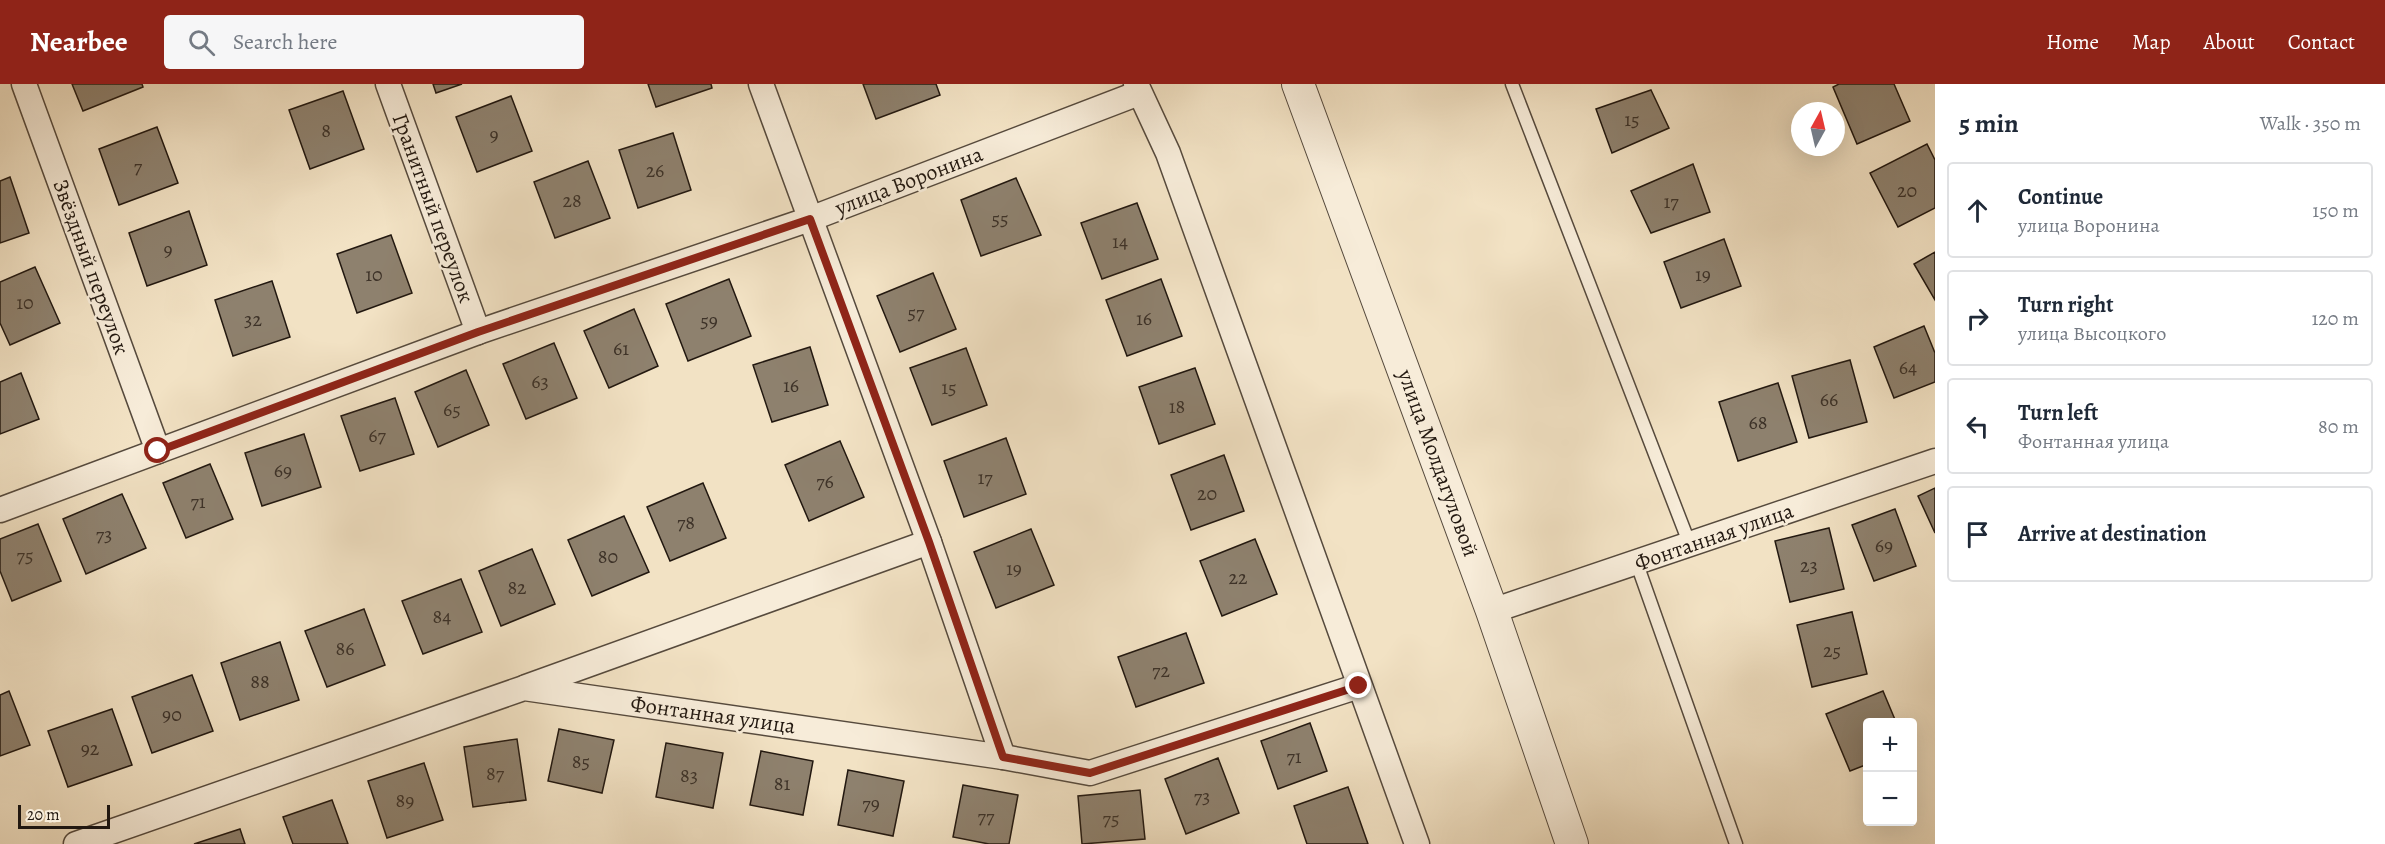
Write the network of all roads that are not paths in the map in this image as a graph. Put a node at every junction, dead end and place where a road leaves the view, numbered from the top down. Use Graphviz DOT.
graph roads {
  1 [pos="24,84"];
  2 [pos="388,84"];
  3 [pos="760,84"];
  4 [pos="1298,84"];
  5 [pos="1512,84"];
  6 [pos="1138,89"];
  7 [pos="810,219"];
  8 [pos="478,332"];
  9 [pos="158,451"];
  10 [pos="1935,461"];
  11 [pos="0,510"];
  12 [pos="929,542"];
  13 [pos="1690,545"];
  14 [pos="1637,564"];
  15 [pos="1492,612"];
  16 [pos="1359,686"];
  17 [pos="524,688"];
  18 [pos="1003,757"];
  19 [pos="76,844"];
  20 [pos="1417,844"];
  21 [pos="1572,844"];
  22 [pos="1736,844"];
  1 -- 9 [label="street, Звёздный переулок"];
  2 -- 8 [label="street, Гранитный переулок"];
  3 -- 7 [label="street"];
  4 -- 15 [label="street, улица Молдагуловой"];
  5 -- 13 [label="lane"];
  6 -- 7 [label="street, улица Воронина"];
  6 -- 16 [label="street"];
  7 -- 8 [label="street, улица Воронина"];
  7 -- 12 [label="street"];
  8 -- 9 [label="street, улица Воронина"];
  9 -- 11 [label="street, улица Воронина"];
  10 -- 13 [label="street, Фонтанная улица"];
  12 -- 17 [label="street"];
  12 -- 18 [label="street"];
  13 -- 14 [label="street, Фонтанная улица"];
  14 -- 15 [label="street, Фонтанная улица"];
  14 -- 22 [label="lane"];
  15 -- 21 [label="street, улица Молдагуловой"];
  16 -- 18 [label="street, Фонтанная улица"];
  16 -- 20 [label="street"];
  17 -- 18 [label="street, Фонтанная улица"];
  17 -- 19 [label="street, Фонтанная улица"];
}
